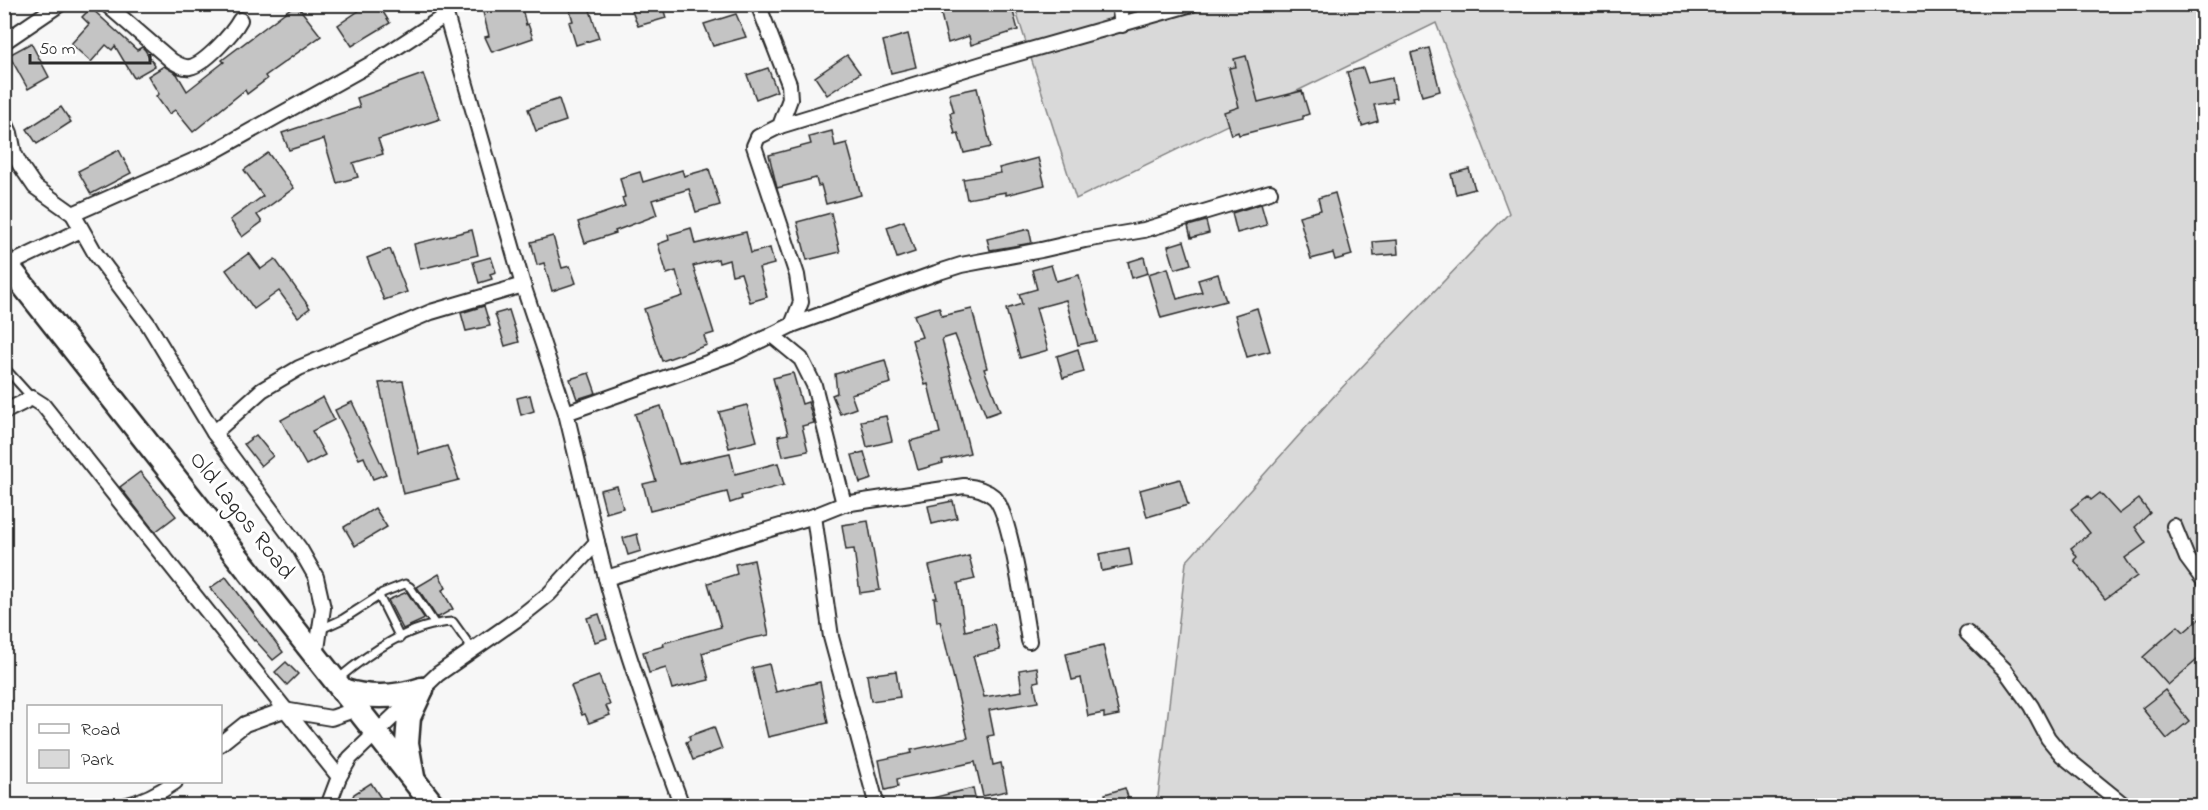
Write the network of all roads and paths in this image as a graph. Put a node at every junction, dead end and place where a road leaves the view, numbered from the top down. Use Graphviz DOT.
graph roads {
  1 [pos="60,4"];
  2 [pos="106,4"];
  3 [pos="758,4"];
  4 [pos="1119,4"];
  5 [pos="1192,4"];
  6 [pos="444,10"];
  7 [pos="240,20"];
  8 [pos="1122,26"];
  9 [pos="4,42"];
  10 [pos="4,120"];
  11 [pos="780,126"];
  12 [pos="1270,192"];
  13 [pos="73,214"];
  14 [pos="81,230"];
  15 [pos="6,263"];
  16 [pos="523,285"];
  17 [pos="792,326"];
  18 [pos="773,336"];
  19 [pos="4,367"];
  20 [pos="32,398"];
  21 [pos="4,412"];
  22 [pos="566,412"];
  23 [pos="214,433"];
  24 [pos="844,504"];
  25 [pos="814,516"];
  26 [pos="2174,526"];
  27 [pos="597,542"];
  28 [pos="606,578"];
  29 [pos="2204,581"];
  30 [pos="378,596"];
  31 [pos="434,623"];
  32 [pos="320,629"];
  33 [pos="1967,633"];
  34 [pos="400,638"];
  35 [pos="1029,641"];
  36 [pos="473,650"];
  37 [pos="316,656"];
  38 [pos="339,686"];
  39 [pos="422,689"];
  40 [pos="357,709"];
  41 [pos="284,710"];
  42 [pos="376,733"];
  43 [pos="222,742"];
  44 [pos="339,777"];
  45 [pos="413,779"];
  46 [pos="174,783"];
  47 [pos="124,806"];
  48 [pos="328,806"];
  49 [pos="434,806"];
  50 [pos="682,806"];
  51 [pos="877,806"];
  52 [pos="2125,806"];
  1 -- 9 [label="street"];
  2 -- 7 [label="street"];
  3 -- 11 [label="street"];
  4 -- 8 [label="street"];
  5 -- 8 [label="street"];
  6 -- 13 [label="street"];
  6 -- 16 [label="street"];
  8 -- 11 [label="street"];
  10 -- 13 [label="street"];
  11 -- 17 [label="street"];
  12 -- 17 [label="street"];
  13 -- 14 [label="street"];
  14 -- 15 [label="street"];
  14 -- 23 [label="street"];
  15 -- 37 [label="main road, Old Lagos Road"];
  16 -- 22 [label="street"];
  16 -- 23 [label="street"];
  17 -- 18 [label="street"];
  18 -- 22 [label="street"];
  18 -- 24 [label="street"];
  19 -- 20 [label="lane"];
  20 -- 21 [label="street"];
  20 -- 41 [label="street"];
  22 -- 27 [label="street"];
  23 -- 32 [label="street"];
  24 -- 25 [label="street"];
  24 -- 35 [label="street"];
  25 -- 28 [label="street"];
  25 -- 51 [label="street"];
  26 -- 29 [label="street"];
  27 -- 28 [label="street"];
  27 -- 36 [label="street"];
  28 -- 50 [label="street"];
  30 -- 31 [label="lane"];
  30 -- 32 [label="lane"];
  30 -- 34 [label="lane"];
  31 -- 34 [label="lane"];
  31 -- 36 [label="lane"];
  32 -- 37 [label="street"];
  33 -- 52 [label="street"];
  34 -- 38 [label="lane"];
  36 -- 39 [label="street"];
  37 -- 38 [label="main road, Old Lagos Road"];
  38 -- 39 [label="main road"];
  38 -- 40 [label="main road, Old Lagos Road"];
  39 -- 42 [label="street"];
  39 -- 45 [label="main road"];
  40 -- 41 [label="street"];
  40 -- 42 [label="main road, Old Lagos Road"];
  41 -- 43 [label="street"];
  41 -- 44 [label="street"];
  42 -- 44 [label="street"];
  42 -- 45 [label="main road, Old Lagos Road"];
  44 -- 48 [label="street"];
  45 -- 49 [label="main road, Old Lagos Road"];
  46 -- 47 [label="street"];
}
